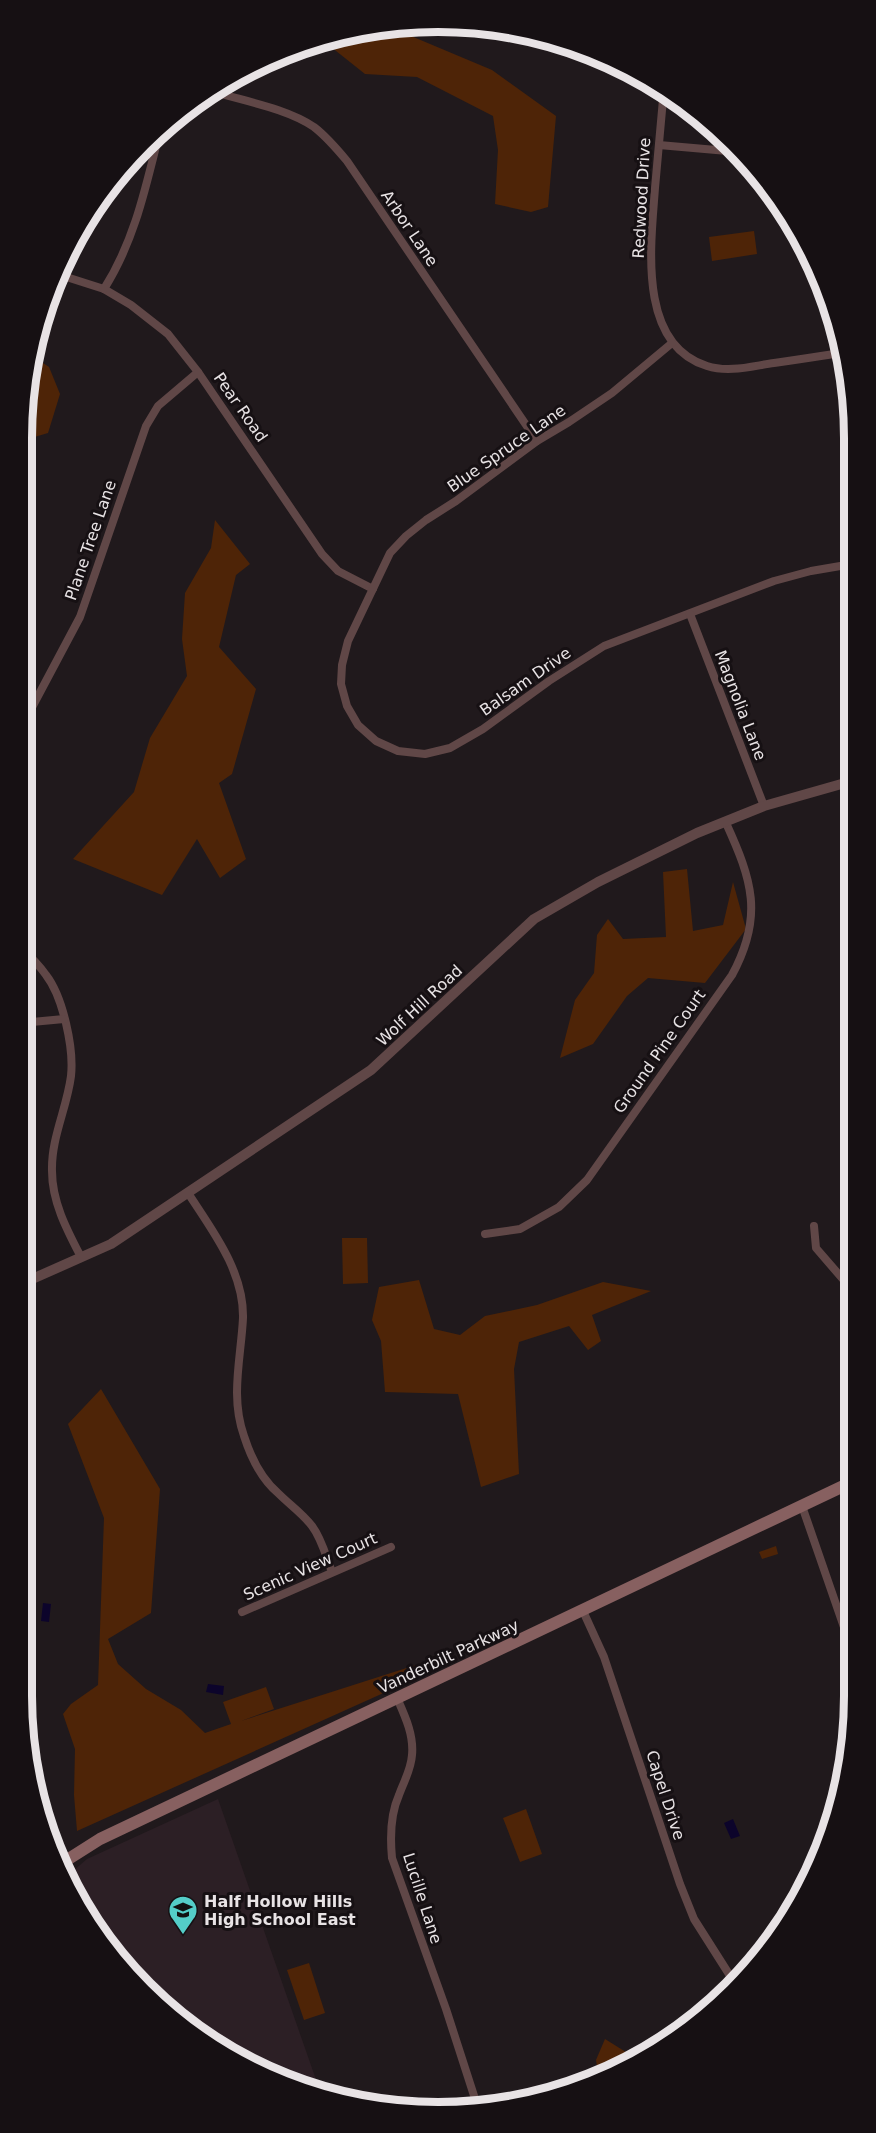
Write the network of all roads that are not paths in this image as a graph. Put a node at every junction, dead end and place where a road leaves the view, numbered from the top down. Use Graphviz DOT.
graph roads {
  1 [pos="222,94"];
  2 [pos="663,99"];
  3 [pos="659,145"];
  4 [pos="156,146"];
  5 [pos="725,151"];
  6 [pos="65,276"];
  7 [pos="104,289"];
  8 [pos="672,343"];
  9 [pos="836,354"];
  10 [pos="198,372"];
  11 [pos="537,441"];
  12 [pos="844,565"];
  13 [pos="373,589"];
  14 [pos="690,614"];
  15 [pos="32,707"];
  16 [pos="844,783"];
  17 [pos="764,806"];
  18 [pos="726,823"];
  19 [pos="32,959"];
  20 [pos="64,1019"];
  21 [pos="32,1022"];
  22 [pos="188,1193"];
  23 [pos="814,1226"];
  24 [pos="485,1234"];
  25 [pos="81,1257"];
  26 [pos="32,1279"];
  27 [pos="844,1280"];
  28 [pos="844,1486"];
  29 [pos="802,1506"];
  30 [pos="391,1547"];
  31 [pos="332,1572"];
  32 [pos="583,1611"];
  33 [pos="242,1612"];
  34 [pos="844,1627"];
  35 [pos="397,1698"];
  36 [pos="66,1860"];
  37 [pos="730,1977"];
  38 [pos="475,2100"];
  1 -- 11 [label="street, Arbor Lane"];
  2 -- 3 [label="street, Redwood Drive"];
  3 -- 5 [label="street"];
  3 -- 8 [label="street, Redwood Drive"];
  4 -- 7 [label="street"];
  6 -- 7 [label="street, Pear Road"];
  7 -- 10 [label="street, Pear Road"];
  8 -- 9 [label="street, Redwood Drive"];
  8 -- 11 [label="street, Blue Spruce Lane"];
  10 -- 13 [label="street, Pear Road"];
  10 -- 15 [label="street, Plane Tree Lane"];
  11 -- 13 [label="street, Blue Spruce Lane"];
  12 -- 14 [label="street, Balsam Drive"];
  13 -- 14 [label="street, Balsam Drive"];
  14 -- 17 [label="street, Magnolia Lane"];
  16 -- 17 [label="street, Wolf Hill Road"];
  17 -- 18 [label="street, Wolf Hill Road"];
  18 -- 22 [label="street, Wolf Hill Road"];
  18 -- 24 [label="street, Ground Pine Court"];
  19 -- 20 [label="street"];
  20 -- 21 [label="street"];
  20 -- 25 [label="street"];
  22 -- 25 [label="street, Wolf Hill Road"];
  22 -- 31 [label="street"];
  23 -- 27 [label="street"];
  25 -- 26 [label="street, Wolf Hill Road"];
  28 -- 29 [label="main road, Vanderbilt Parkway"];
  29 -- 32 [label="main road, Vanderbilt Parkway"];
  29 -- 34 [label="street"];
  30 -- 31 [label="street, Scenic View Court"];
  31 -- 33 [label="street, Scenic View Court"];
  32 -- 35 [label="main road, Vanderbilt Parkway"];
  32 -- 37 [label="street, Capel Drive"];
  35 -- 36 [label="main road, Vanderbilt Parkway"];
  35 -- 38 [label="street, Lucille Lane"];
}
